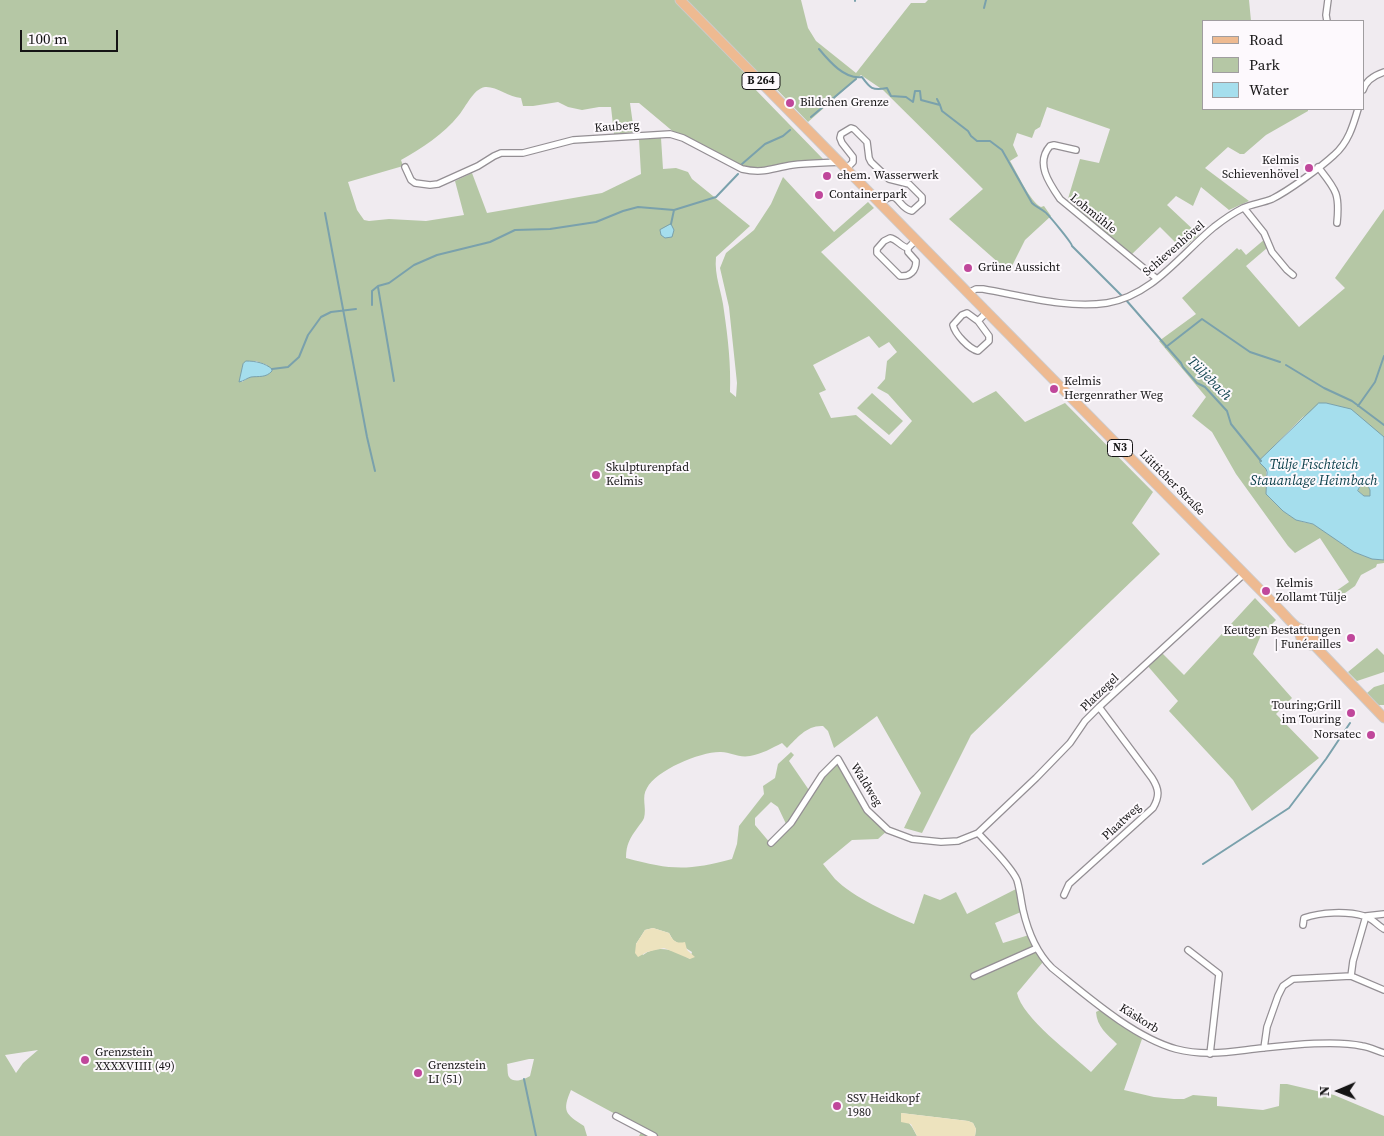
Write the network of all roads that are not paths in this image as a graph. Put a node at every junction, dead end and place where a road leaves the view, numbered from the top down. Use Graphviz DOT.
graph roads {
  1 [pos="680,0"];
  2 [pos="1328,0"];
  3 [pos="1327,20"];
  4 [pos="1384,72"];
  5 [pos="1364,86"];
  6 [pos="1358,110"];
  7 [pos="1076,150"];
  8 [pos="844,165"];
  9 [pos="405,167"];
  10 [pos="1318,167"];
  11 [pos="881,203"];
  12 [pos="1244,208"];
  13 [pos="1337,223"];
  14 [pos="916,240"];
  15 [pos="908,248"];
  16 [pos="1293,275"];
  17 [pos="1157,279"];
  18 [pos="968,294"];
  19 [pos="987,312"];
  20 [pos="978,321"];
  21 [pos="1244,574"];
  22 [pos="1099,707"];
  23 [pos="1384,718"];
  24 [pos="978,833"];
  25 [pos="770,843"];
  26 [pos="1064,895"];
  27 [pos="1384,914"];
  28 [pos="1366,916"];
  29 [pos="1303,925"];
  30 [pos="1384,928"];
  31 [pos="1037,948"];
  32 [pos="1188,950"];
  33 [pos="974,976"];
  34 [pos="1352,976"];
  35 [pos="1384,990"];
  36 [pos="1264,1048"];
  37 [pos="1384,1053"];
  38 [pos="1210,1054"];
  39 [pos="616,1116"];
  40 [pos="654,1136"];
  1 -- 8 [label="main road, Lütticher Straße / B 264"];
  2 -- 3 [label="street"];
  4 -- 5 [label="street"];
  6 -- 10 [label="street, Schievenhövel"];
  7 -- 17 [label="street, Lohmühle"];
  8 -- 9 [label="street, Kauberg"];
  8 -- 11 [label="main road, Lütticher Straße / N3"];
  8 -- 11 [label="street"];
  10 -- 12 [label="street, Schievenhövel"];
  10 -- 13 [label="street"];
  11 -- 14 [label="main road, Lütticher Straße / N3"];
  12 -- 16 [label="street"];
  12 -- 17 [label="street, Schievenhövel"];
  14 -- 15 [label="street"];
  14 -- 18 [label="main road, Lütticher Straße / N3"];
  15 -- 15 [label="street"];
  17 -- 18 [label="street, Schievenhövel"];
  18 -- 19 [label="main road, Lütticher Straße / N3"];
  19 -- 20 [label="street"];
  19 -- 21 [label="main road, Lütticher Straße / N3"];
  20 -- 20 [label="street"];
  21 -- 22 [label="street, Platzegel"];
  21 -- 23 [label="main road, Lütticher Straße / N3"];
  22 -- 24 [label="street, Platzegel"];
  22 -- 26 [label="street, Plaatweg"];
  24 -- 25 [label="street, Waldweg"];
  24 -- 31 [label="street, Käskorb"];
  27 -- 28 [label="street"];
  28 -- 29 [label="street"];
  28 -- 30 [label="street"];
  28 -- 34 [label="street"];
  31 -- 33 [label="street"];
  31 -- 38 [label="street, Käskorb"];
  32 -- 38 [label="street"];
  34 -- 35 [label="street"];
  34 -- 36 [label="street"];
  36 -- 37 [label="street, Käskorb"];
  36 -- 38 [label="street, Käskorb"];
  39 -- 40 [label="street"];
}
